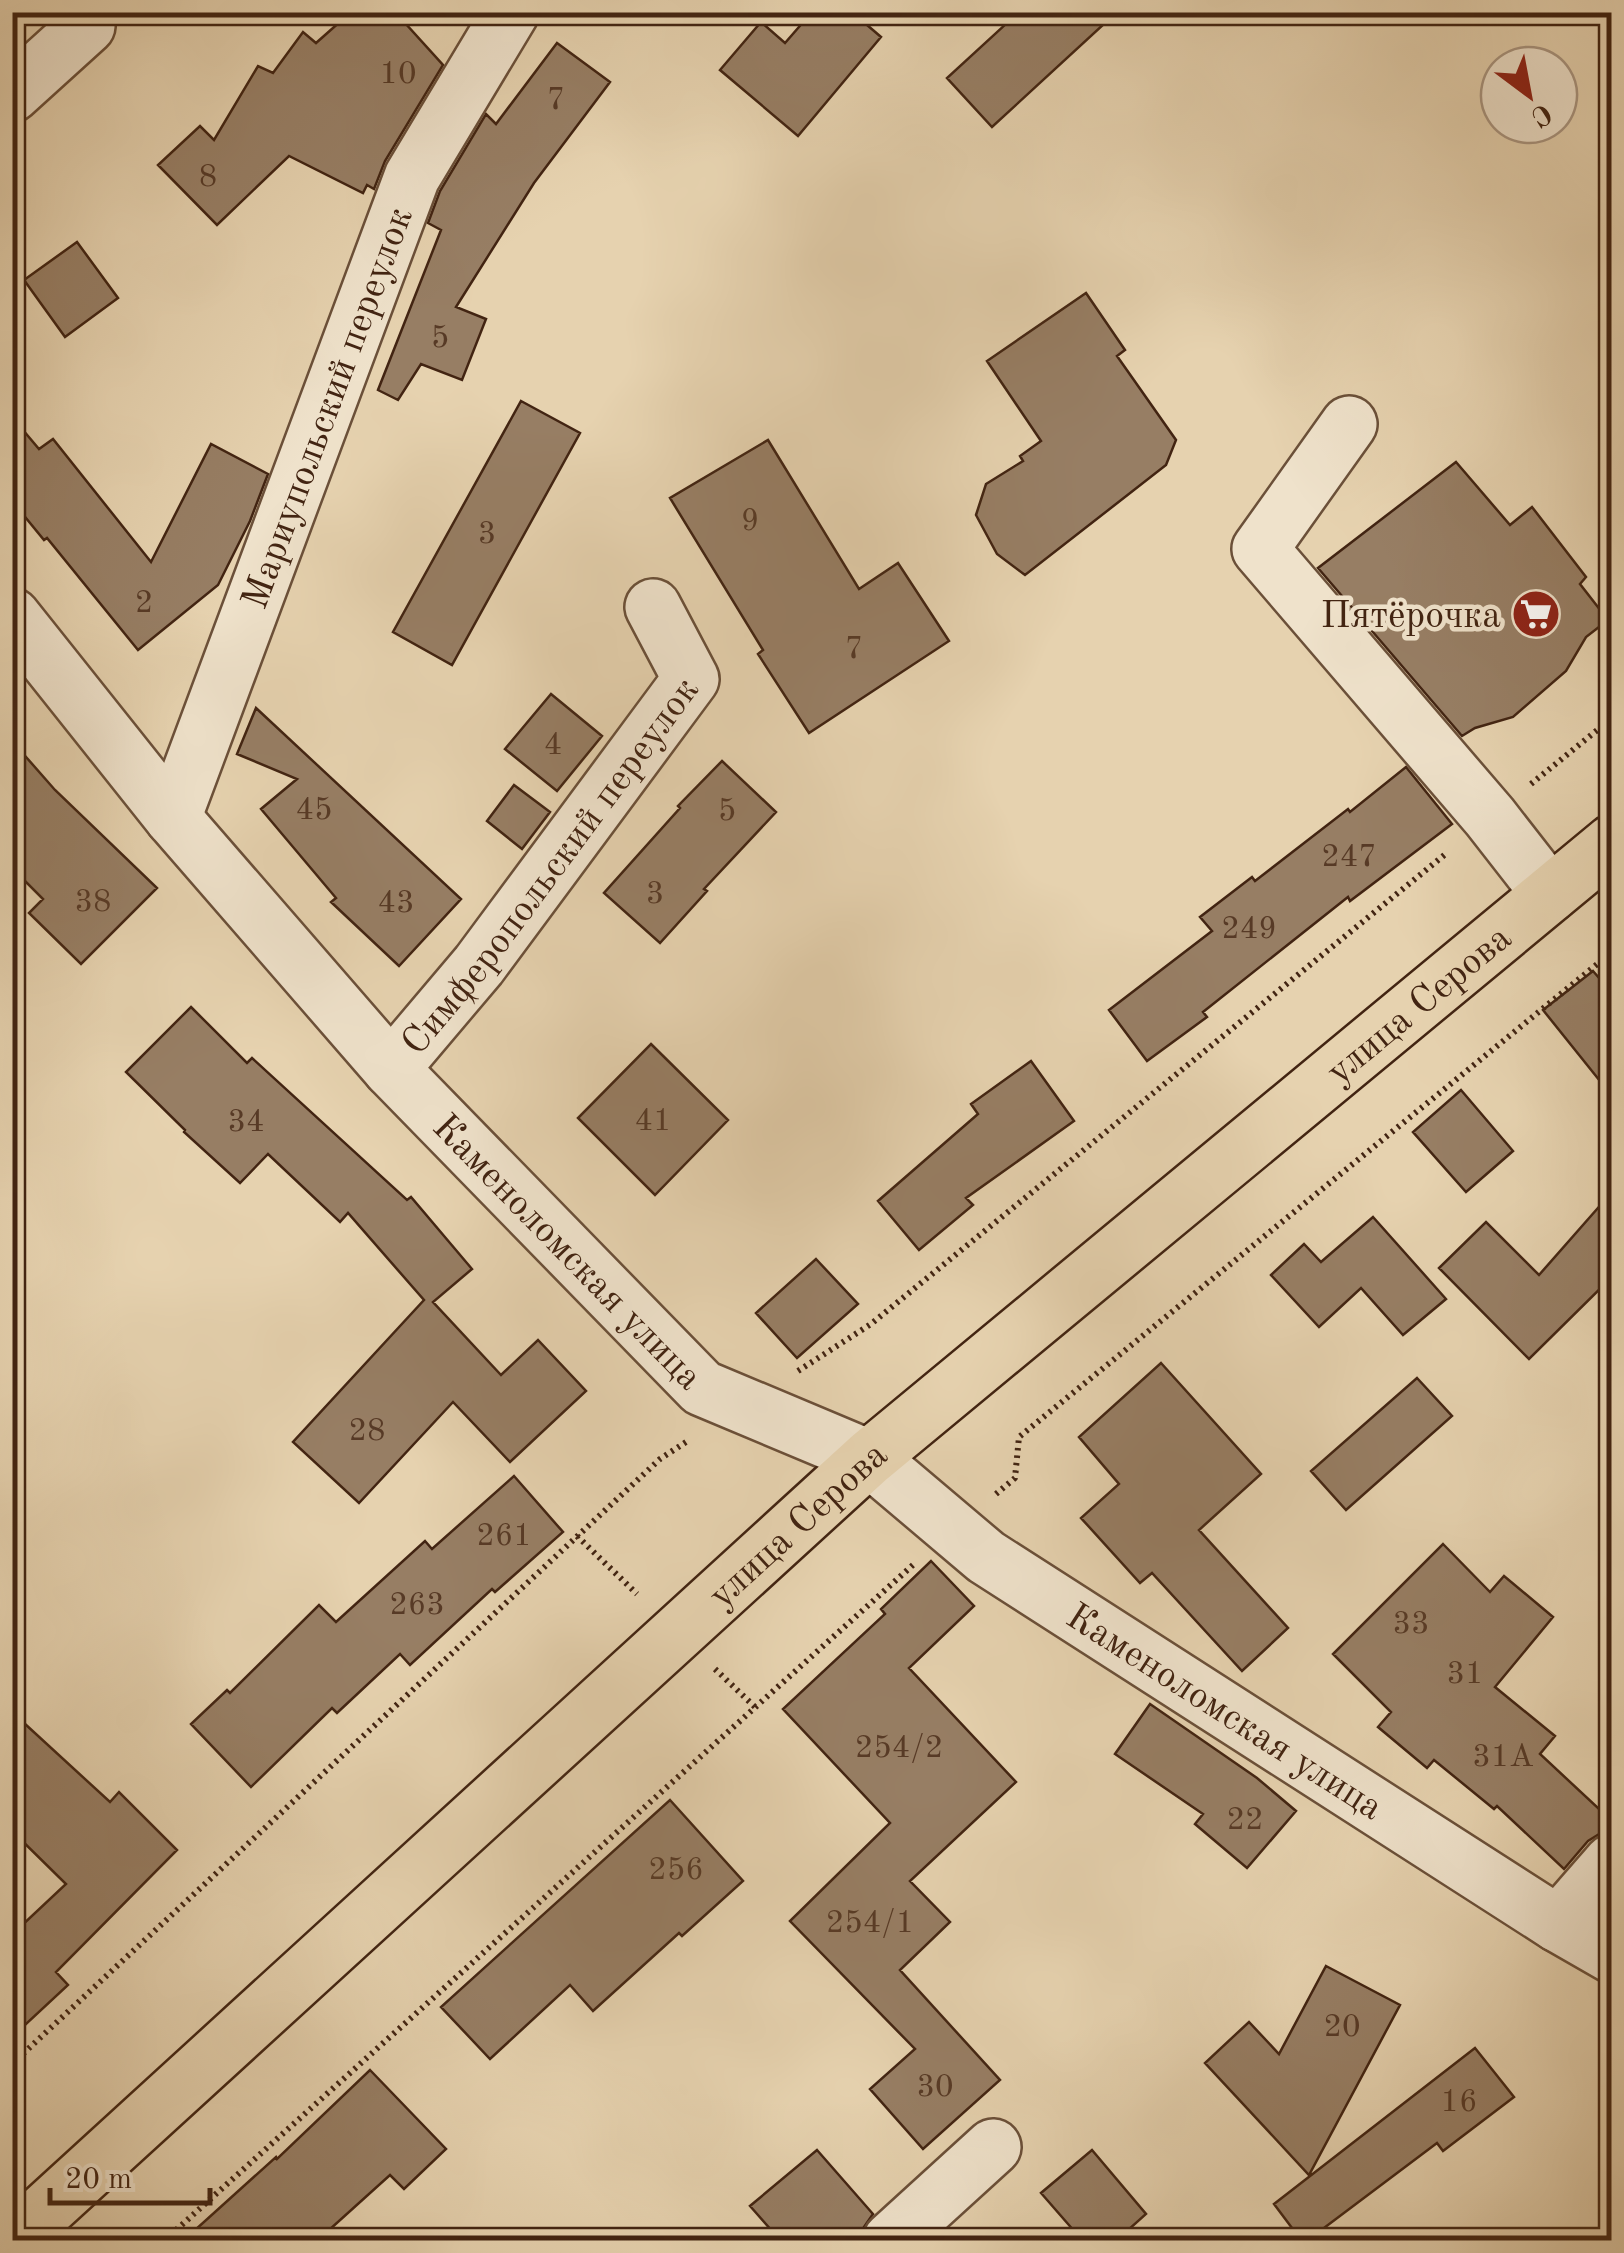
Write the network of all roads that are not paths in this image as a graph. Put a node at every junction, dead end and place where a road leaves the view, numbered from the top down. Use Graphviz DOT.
graph roads {
  1 [pos="510,12"];
  2 [pos="86,26"];
  3 [pos="12,94"];
  4 [pos="1349,424"];
  5 [pos="653,606"];
  6 [pos="12,616"];
  7 [pos="173,818"];
  8 [pos="1612,843"];
  9 [pos="1550,894"];
  10 [pos="390,1069"];
  11 [pos="869,1458"];
  12 [pos="1612,1862"];
  13 [pos="1558,1924"];
  14 [pos="1612,1954"];
  15 [pos="993,2148"];
  16 [pos="13,2240"];
  17 [pos="890,2240"];
  1 -- 7 [label="street, Мариупольский переулок"];
  2 -- 3 [label="street"];
  4 -- 9 [label="street"];
  5 -- 10 [label="street, Симферопольский переулок"];
  6 -- 7 [label="street, Каменоломская улица"];
  7 -- 10 [label="street, Каменоломская улица"];
  8 -- 9 [label="main road, улица Серова"];
  9 -- 11 [label="main road, улица Серова"];
  10 -- 11 [label="street, Каменоломская улица"];
  11 -- 13 [label="street, Каменоломская улица"];
  11 -- 16 [label="main road, улица Серова"];
  12 -- 13 [label="street"];
  13 -- 14 [label="street, Каменоломская улица"];
  15 -- 17 [label="street"];
}
